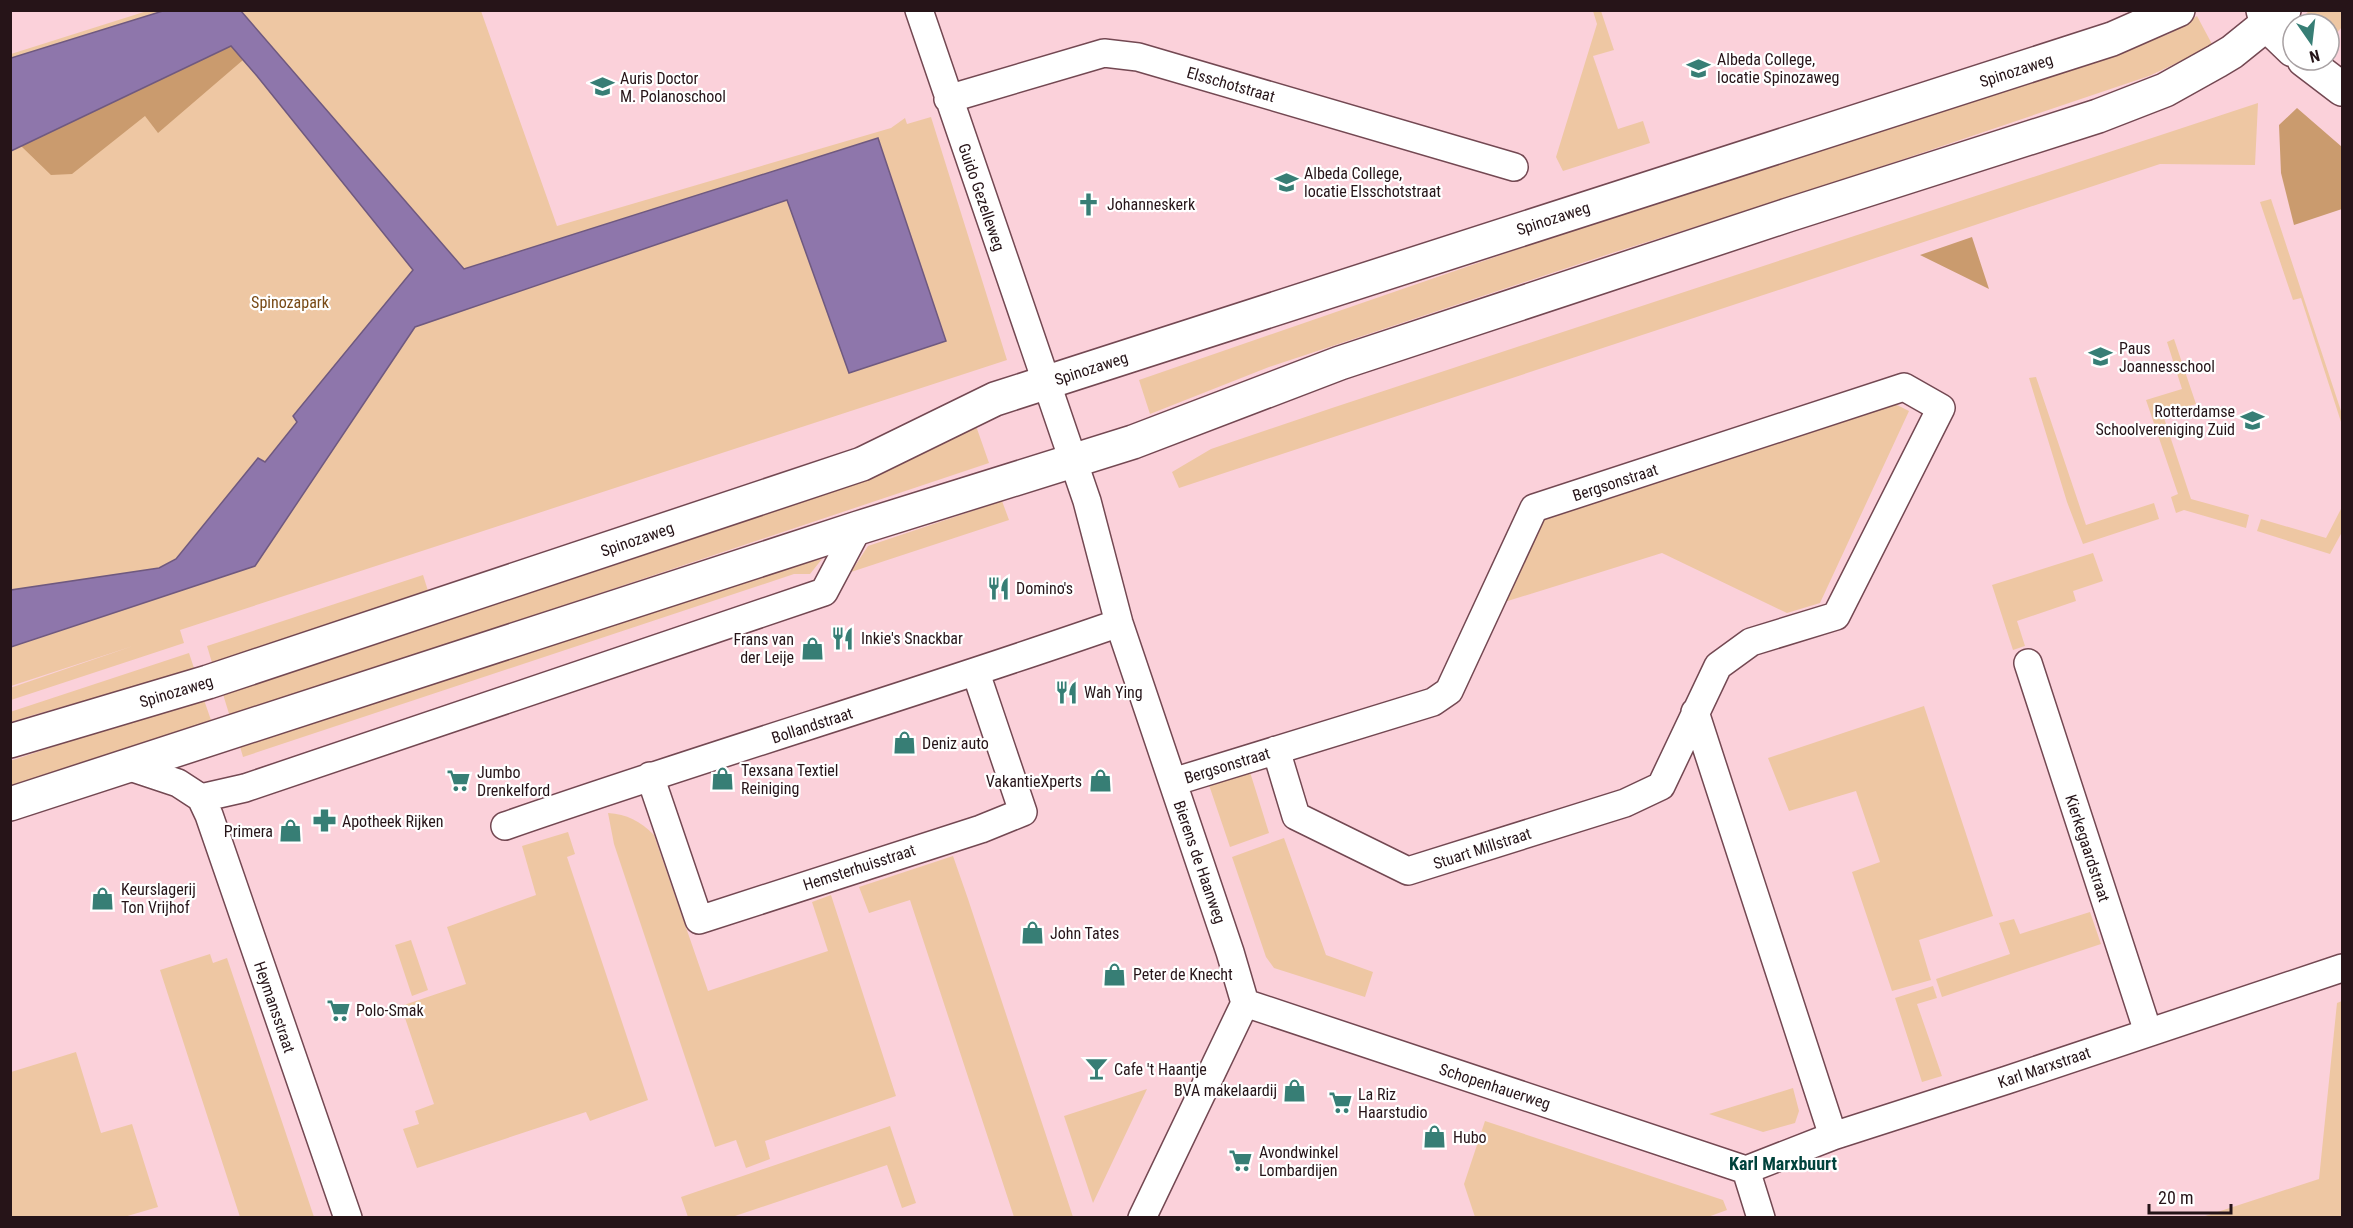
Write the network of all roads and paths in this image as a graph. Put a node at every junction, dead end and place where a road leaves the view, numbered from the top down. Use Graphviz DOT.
graph roads {
  1 [pos="919,10"];
  2 [pos="2178,10"];
  3 [pos="2271,15"];
  4 [pos="2281,31"];
  5 [pos="2320,72"];
  6 [pos="2343,89"];
  7 [pos="948,99"];
  8 [pos="1514,167"];
  9 [pos="1045,383"];
  10 [pos="1072,461"];
  11 [pos="858,528"];
  12 [pos="1836,616"];
  13 [pos="1119,623"];
  14 [pos="2028,663"];
  15 [pos="976,673"];
  16 [pos="1695,712"];
  17 [pos="10,741"];
  18 [pos="1276,750"];
  19 [pos="127,766"];
  20 [pos="650,776"];
  21 [pos="1173,782"];
  22 [pos="201,798"];
  23 [pos="10,804"];
  24 [pos="506,826"];
  25 [pos="2343,968"];
  26 [pos="1245,1003"];
  27 [pos="2148,1032"];
  28 [pos="1833,1136"];
  29 [pos="1746,1170"];
  30 [pos="348,1218"];
  31 [pos="1142,1218"];
  32 [pos="1761,1218"];
  1 -- 7 [label="street, Guido Gezelleweg"];
  2 -- 9 [label="main road, Spinozaweg"];
  3 -- 4 [label="main road"];
  3 -- 10 [label="main road"];
  5 -- 6 [label="main road"];
  7 -- 8 [label="street, Elsschotstraat"];
  7 -- 9 [label="street, Guido Gezelleweg"];
  9 -- 10 [label="street, Guido Gezelleweg"];
  9 -- 17 [label="main road, Spinozaweg"];
  10 -- 11 [label="main road"];
  10 -- 13 [label="street, Bierens de Haanweg"];
  11 -- 19 [label="main road"];
  11 -- 22 [label="street"];
  12 -- 16 [label="street, Stuart Millstraat"];
  12 -- 18 [label="street, Bergsonstraat"];
  13 -- 15 [label="street, Bollandstraat"];
  13 -- 21 [label="street, Bierens de Haanweg"];
  14 -- 27 [label="street, Kierkegaardstraat"];
  15 -- 20 [label="street, Bollandstraat"];
  15 -- 20 [label="street, Hemsterhuisstraat"];
  16 -- 18 [label="street, Stuart Millstraat"];
  16 -- 28 [label="street"];
  18 -- 21 [label="street, Bergsonstraat"];
  19 -- 22 [label="street"];
  19 -- 23 [label="main road"];
  20 -- 24 [label="street, Bollandstraat"];
  21 -- 26 [label="street, Bierens de Haanweg"];
  22 -- 30 [label="street, Heymansstraat"];
  25 -- 27 [label="street, Karl Marxstraat"];
  26 -- 29 [label="street, Schopenhauerweg"];
  26 -- 31 [label="street"];
  27 -- 28 [label="street, Karl Marxstraat"];
  28 -- 29 [label="street, Karl Marxstraat"];
  29 -- 32 [label="street"];
}
